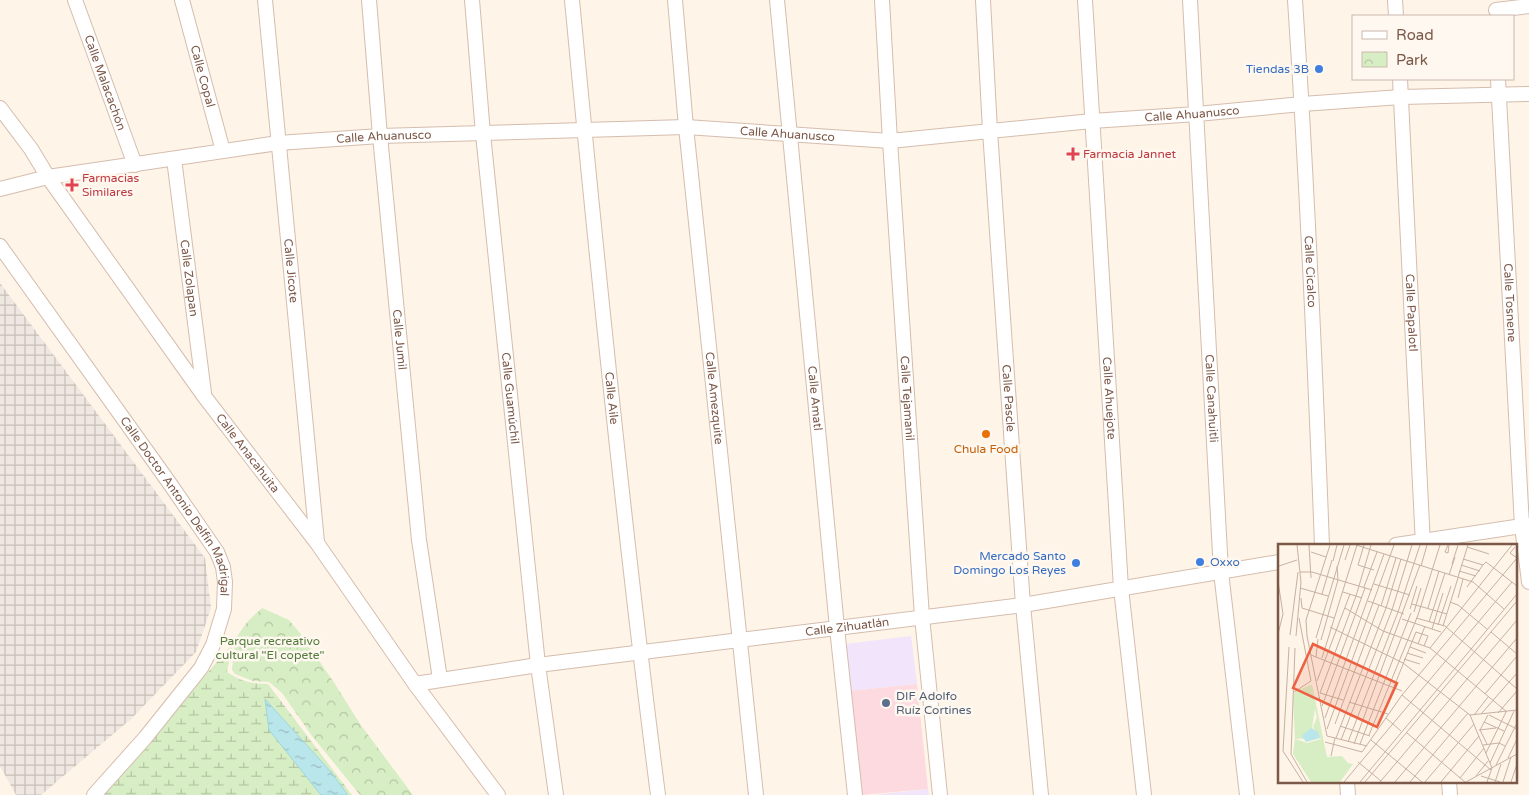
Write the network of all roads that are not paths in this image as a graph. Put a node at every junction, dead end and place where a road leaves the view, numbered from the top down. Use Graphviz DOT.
graph roads {
  1 [pos="75,0"];
  2 [pos="182,0"];
  3 [pos="265,0"];
  4 [pos="369,0"];
  5 [pos="472,0"];
  6 [pos="572,0"];
  7 [pos="675,0"];
  8 [pos="777,0"];
  9 [pos="882,0"];
  10 [pos="983,0"];
  11 [pos="1085,0"];
  12 [pos="1190,0"];
  13 [pos="1294,0"];
  14 [pos="1395,0"];
  15 [pos="1529,6"];
  16 [pos="1496,9"];
  17 [pos="1396,15"];
  18 [pos="1400,80"];
  19 [pos="1498,80"];
  20 [pos="1529,94"];
  21 [pos="1499,95"];
  22 [pos="1401,97"];
  23 [pos="1302,104"];
  24 [pos="0,108"];
  25 [pos="1197,114"];
  26 [pos="1092,121"];
  27 [pos="686,127"];
  28 [pos="584,130"];
  29 [pos="990,131"];
  30 [pos="483,134"];
  31 [pos="380,136"];
  32 [pos="789,136"];
  33 [pos="890,141"];
  34 [pos="278,143"];
  35 [pos="223,151"];
  36 [pos="174,159"];
  37 [pos="135,165"];
  38 [pos="48,177"];
  39 [pos="0,189"];
  40 [pos="0,246"];
  41 [pos="204,396"];
  42 [pos="1526,526"];
  43 [pos="317,542"];
  44 [pos="1423,543"];
  45 [pos="1322,544"];
  46 [pos="1410,544"];
  47 [pos="1278,562"];
  48 [pos="1221,572"];
  49 [pos="1529,582"];
  50 [pos="1121,588"];
  51 [pos="1023,605"];
  52 [pos="922,617"];
  53 [pos="837,628"];
  54 [pos="741,639"];
  55 [pos="640,653"];
  56 [pos="538,665"];
  57 [pos="440,679"];
  58 [pos="415,684"];
  59 [pos="1346,782"];
  60 [pos="1449,782"];
  61 [pos="94,795"];
  62 [pos="498,795"];
  63 [pos="556,795"];
  64 [pos="658,795"];
  65 [pos="756,795"];
  66 [pos="855,795"];
  67 [pos="940,795"];
  68 [pos="1041,795"];
  69 [pos="1144,795"];
  70 [pos="1247,795"];
  71 [pos="1348,795"];
  72 [pos="1450,795"];
  1 -- 37 [label="street, Calle Malacachón"];
  2 -- 35 [label="street, Calle Copal"];
  3 -- 34 [label="street, Calle Jicote"];
  4 -- 31 [label="street, Calle Jumil"];
  5 -- 30 [label="street, Calle Guamúchil"];
  6 -- 28 [label="street, Calle Aile"];
  7 -- 27 [label="street, Calle Amezquite"];
  8 -- 32 [label="street, Calle Amatl"];
  9 -- 33 [label="street, Calle Tejamanil"];
  10 -- 29 [label="street, Calle Pascle"];
  11 -- 26 [label="street, Calle Ahuejote"];
  12 -- 25 [label="street, Calle Canahuitli"];
  13 -- 23 [label="street, Calle Cicalco"];
  14 -- 17 [label="street"];
  15 -- 16 [label="street"];
  18 -- 22 [label="street, Calle Papalotl"];
  19 -- 21 [label="street, Calle Tosnene"];
  20 -- 21 [label="street, Calle Ahuanusco"];
  21 -- 22 [label="street, Calle Ahuanusco"];
  21 -- 42 [label="street, Calle Tosnene"];
  22 -- 23 [label="street, Calle Ahuanusco"];
  22 -- 44 [label="street, Calle Papalotl"];
  23 -- 25 [label="street, Calle Ahuanusco"];
  23 -- 45 [label="street, Calle Cicalco"];
  24 -- 38 [label="street, Calle Anacahuita"];
  25 -- 26 [label="street, Calle Ahuanusco"];
  25 -- 48 [label="street, Calle Canahuitli"];
  26 -- 29 [label="street, Calle Ahuanusco"];
  26 -- 50 [label="street, Calle Ahuejote"];
  27 -- 28 [label="street, Calle Ahuanusco"];
  27 -- 32 [label="street, Calle Ahuanusco"];
  27 -- 54 [label="street, Calle Amezquite"];
  28 -- 30 [label="street, Calle Ahuanusco"];
  28 -- 55 [label="street, Calle Aile"];
  29 -- 33 [label="street, Calle Ahuanusco"];
  29 -- 51 [label="street, Calle Pascle"];
  30 -- 31 [label="street, Calle Ahuanusco"];
  30 -- 56 [label="street, Calle Guamúchil"];
  31 -- 34 [label="street, Calle Ahuanusco"];
  31 -- 57 [label="street, Calle Jumil"];
  32 -- 33 [label="street, Calle Ahuanusco"];
  32 -- 53 [label="street, Calle Amatl"];
  33 -- 52 [label="street, Calle Tejamanil"];
  34 -- 35 [label="street, Calle Ahuanusco"];
  34 -- 43 [label="street, Calle Jicote"];
  35 -- 36 [label="street, Calle Ahuanusco"];
  36 -- 37 [label="street, Calle Ahuanusco"];
  36 -- 41 [label="street, Calle Zolapan"];
  37 -- 38 [label="street, Calle Ahuanusco"];
  38 -- 39 [label="street, Calle Ahuanusco"];
  38 -- 41 [label="street, Calle Anacahuita"];
  40 -- 61 [label="street, Calle Doctor Antonio Delfín Madrigal"];
  41 -- 43 [label="street, Calle Anacahuita"];
  42 -- 44 [label="street"];
  42 -- 49 [label="street, Calle Tosnene"];
  43 -- 58 [label="street, Calle Anacahuita"];
  44 -- 46 [label="street"];
  47 -- 48 [label="street, Calle Zihuatlán"];
  48 -- 50 [label="street, Calle Zihuatlán"];
  48 -- 70 [label="street, Calle Canahuitli"];
  50 -- 51 [label="street, Calle Zihuatlán"];
  50 -- 69 [label="street, Calle Ahuejote"];
  51 -- 52 [label="street, Calle Zihuatlán"];
  51 -- 68 [label="street, Calle Pascle"];
  52 -- 53 [label="street, Calle Zihuatlán"];
  52 -- 67 [label="street, Calle Tejamanil"];
  53 -- 54 [label="street, Calle Zihuatlán"];
  53 -- 66 [label="street, Calle Amatl"];
  54 -- 55 [label="street, Calle Zihuatlán"];
  54 -- 65 [label="street, Calle Amezquite"];
  55 -- 56 [label="street, Calle Zihuatlán"];
  55 -- 64 [label="street, Calle Aile"];
  56 -- 57 [label="street, Calle Zihuatlán"];
  56 -- 63 [label="street, Calle Guamúchil"];
  57 -- 58 [label="street, Calle Zihuatlán"];
  58 -- 62 [label="street, Calle Anacahuita"];
  59 -- 71 [label="street"];
  60 -- 72 [label="street"];
}
